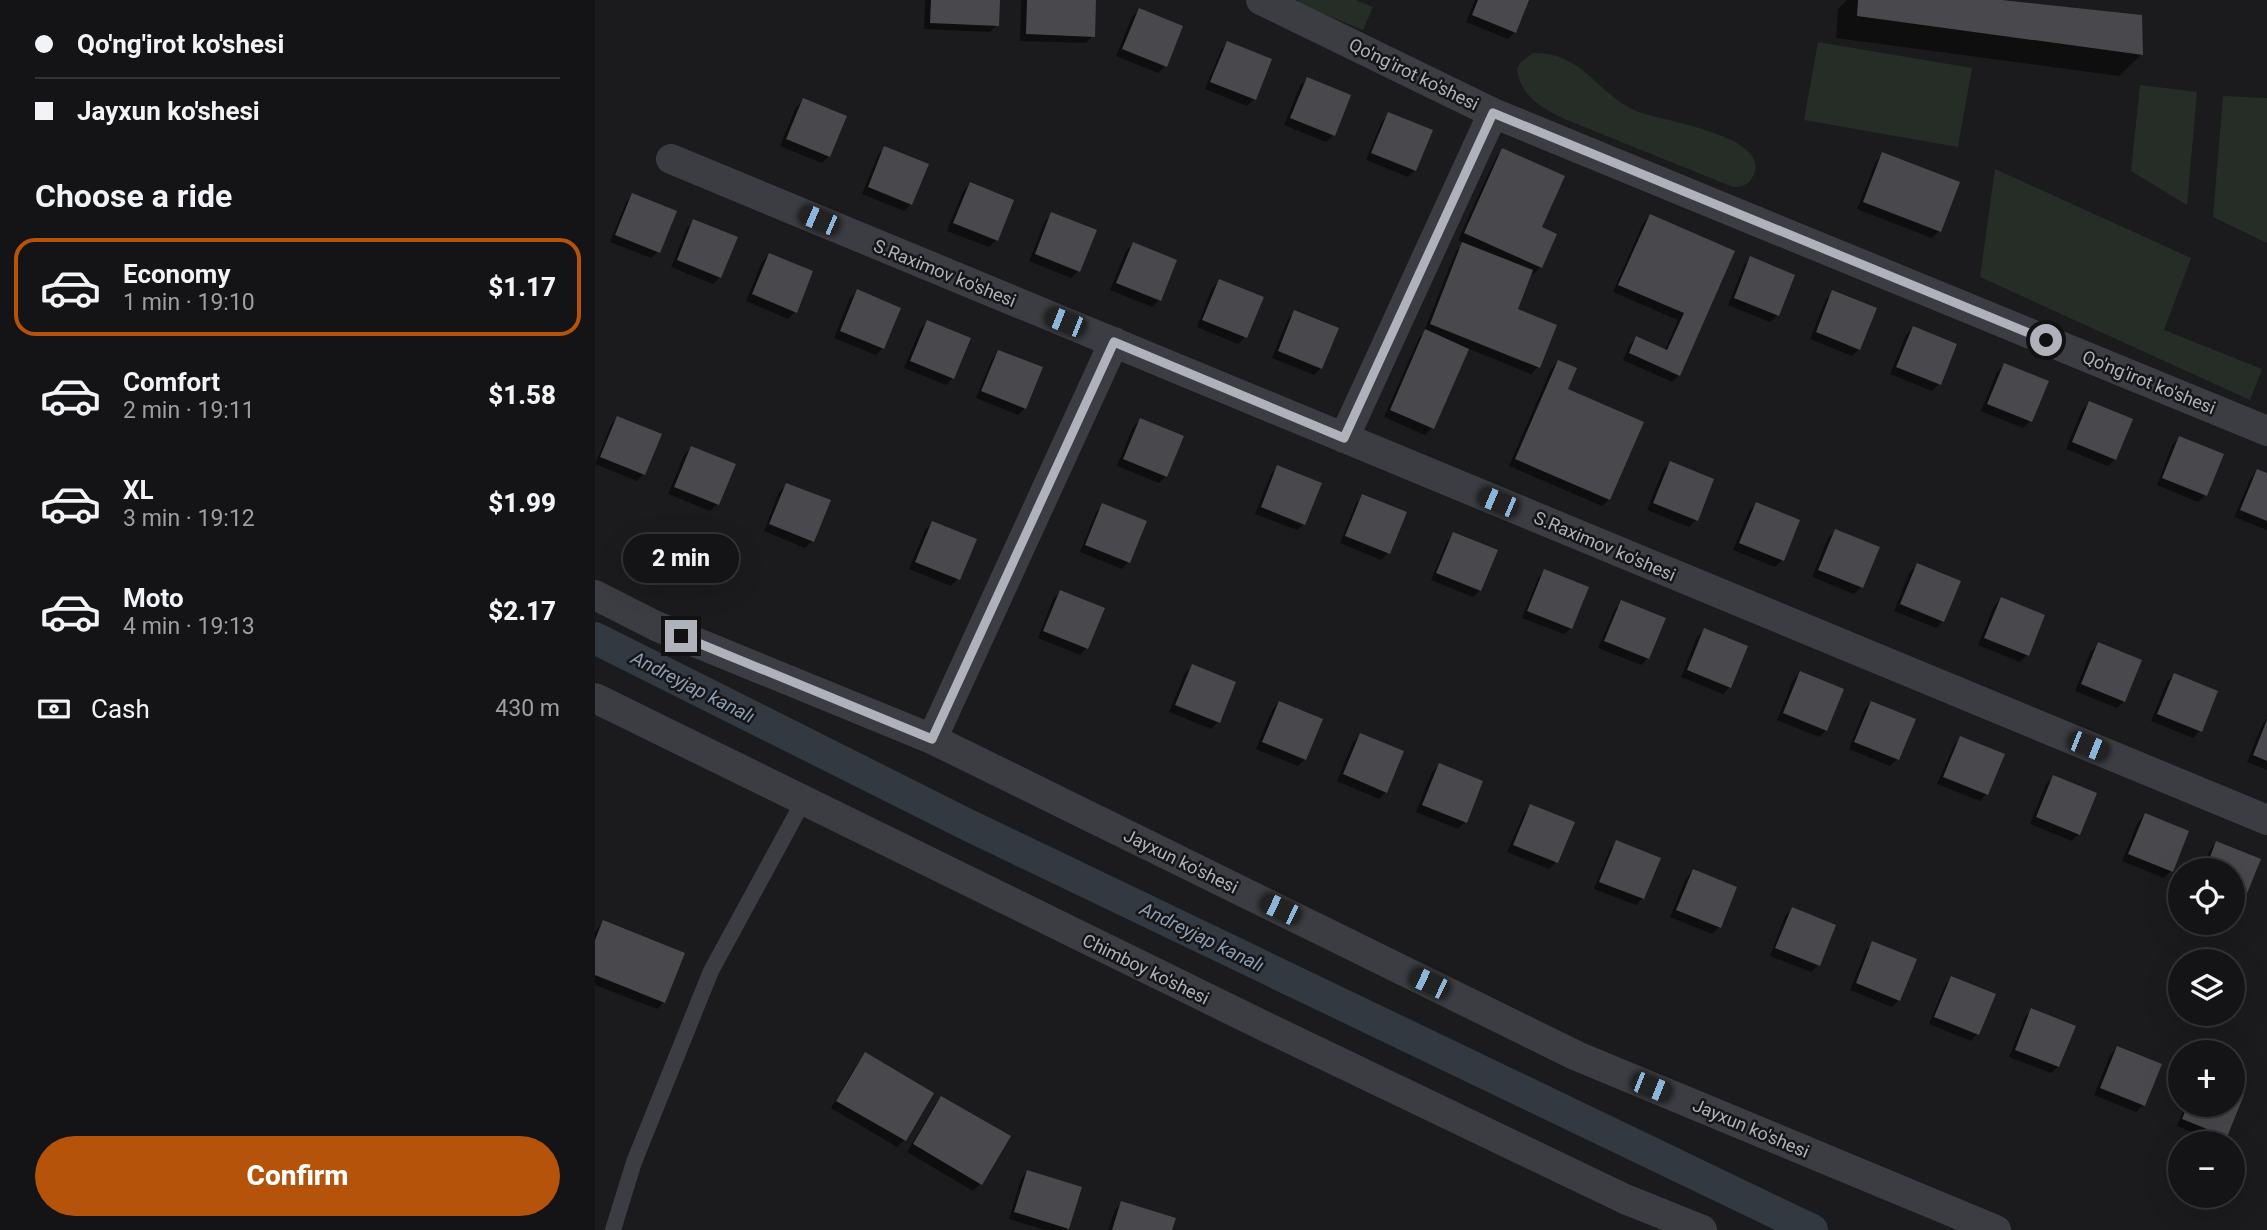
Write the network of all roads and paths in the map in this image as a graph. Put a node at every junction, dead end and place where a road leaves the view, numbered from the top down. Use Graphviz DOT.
graph roads {
  1 [pos="1262,0"];
  2 [pos="1493,113"];
  3 [pos="671,159"];
  4 [pos="1114,342"];
  5 [pos="2267,431"];
  6 [pos="1344,438"];
  7 [pos="595,596"];
  8 [pos="595,698"];
  9 [pos="932,739"];
  10 [pos="804,800"];
  11 [pos="2267,820"];
  12 [pos="613,1230"];
  13 [pos="1702,1230"];
  14 [pos="1996,1230"];
  1 -- 2 [label="street, Qo'ng'irot ko'shesi"];
  2 -- 5 [label="street, Qo'ng'irot ko'shesi"];
  2 -- 6 [label="street"];
  3 -- 4 [label="street, S.Raximov ko'shesi"];
  4 -- 6 [label="street, S.Raximov ko'shesi"];
  4 -- 9 [label="street"];
  6 -- 11 [label="street, S.Raximov ko'shesi"];
  7 -- 9 [label="street, Jayxun ko'shesi"];
  8 -- 10 [label="street, Chimboy ko'shesi"];
  9 -- 14 [label="street, Jayxun ko'shesi"];
  10 -- 12 [label="lane"];
  10 -- 13 [label="street, Chimboy ko'shesi"];
}
